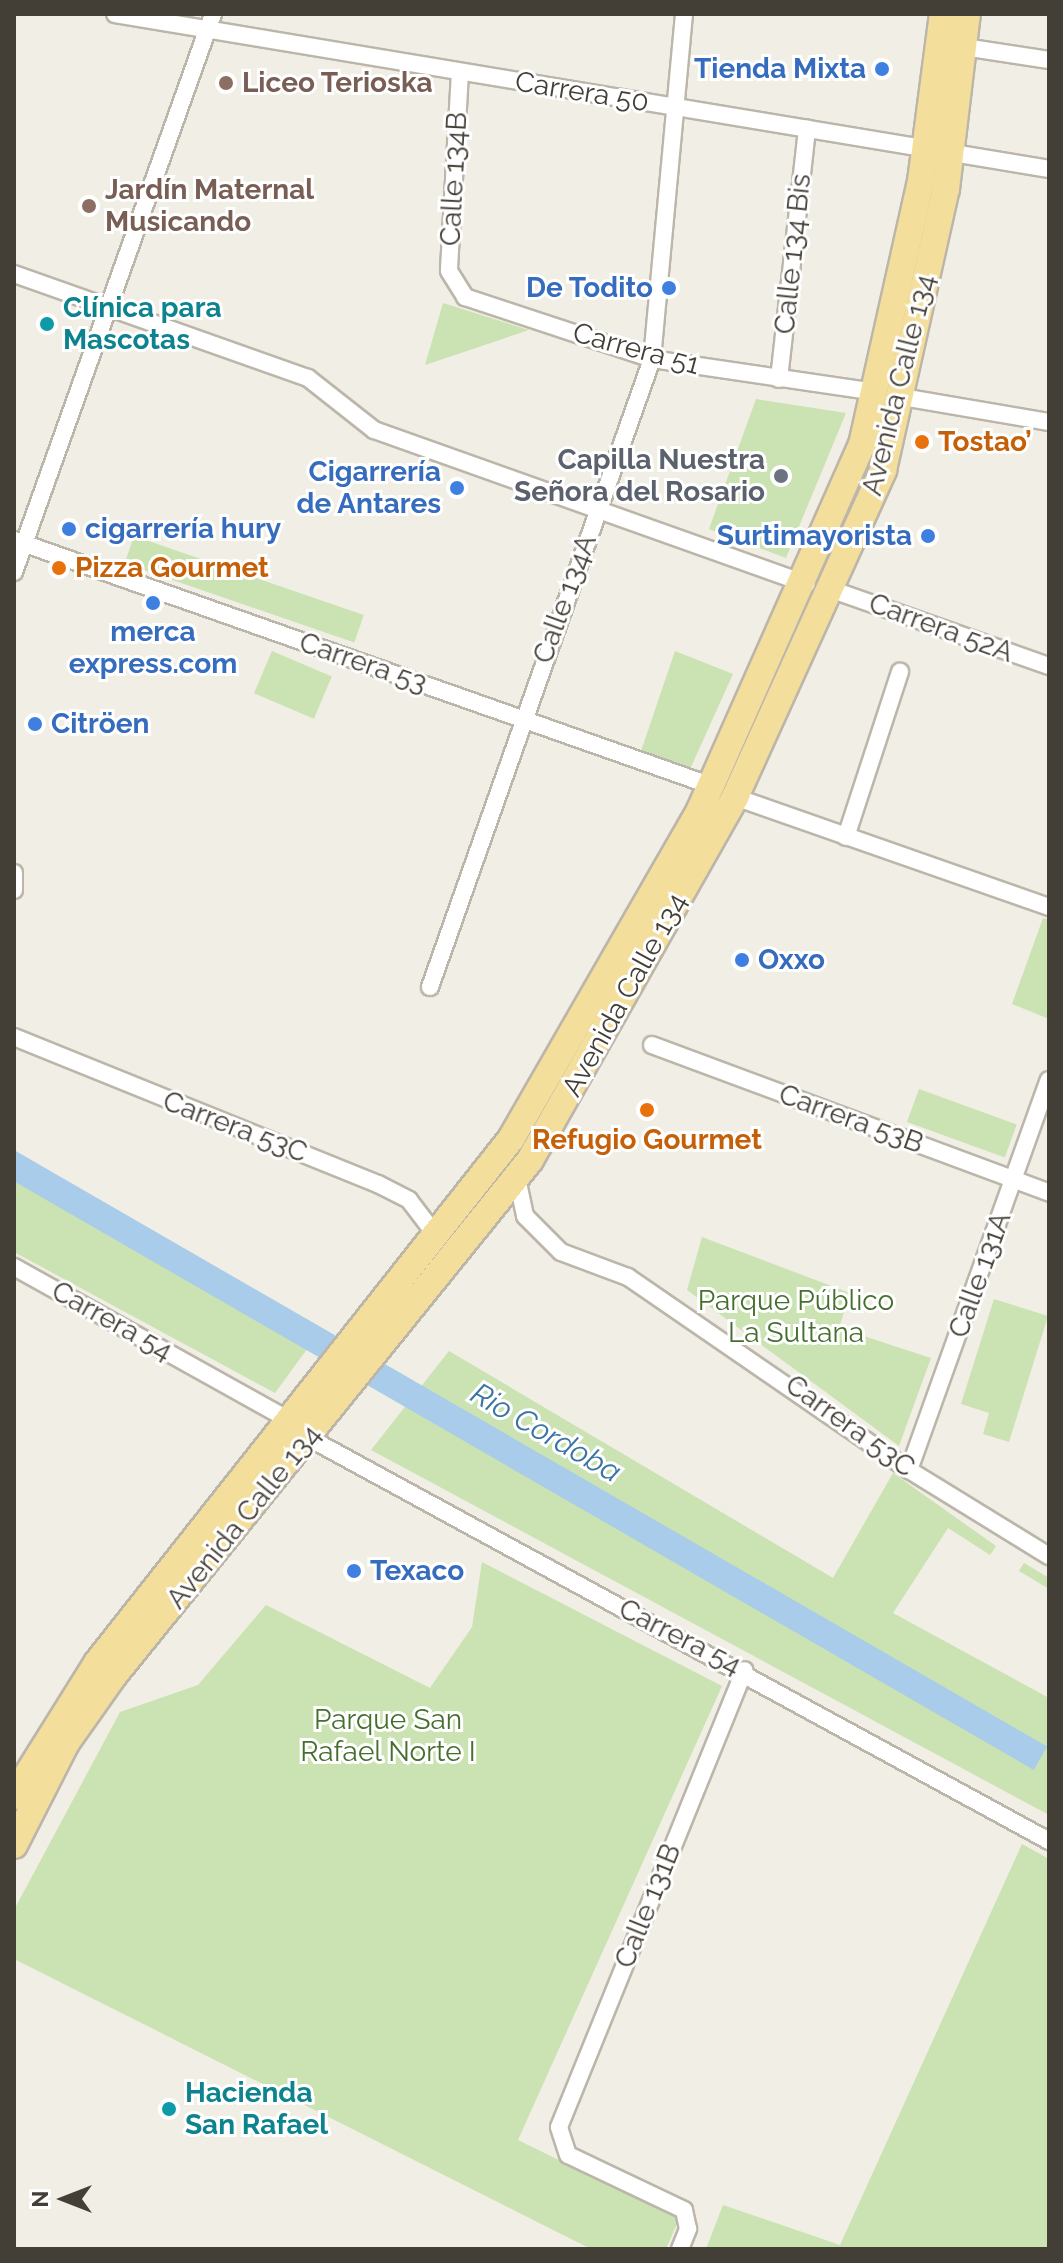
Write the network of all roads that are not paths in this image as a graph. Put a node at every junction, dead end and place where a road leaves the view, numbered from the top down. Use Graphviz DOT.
graph roads {
  1 [pos="115,14"];
  2 [pos="213,14"];
  3 [pos="684,14"];
  4 [pos="943,14"];
  5 [pos="967,14"];
  6 [pos="207,31"];
  7 [pos="964,47"];
  8 [pos="1049,60"];
  9 [pos="460,72"];
  10 [pos="674,107"];
  11 [pos="807,129"];
  12 [pos="940,150"];
  13 [pos="1049,169"];
  14 [pos="14,274"];
  15 [pos="452,285"];
  16 [pos="108,307"];
  17 [pos="652,359"];
  18 [pos="779,379"];
  19 [pos="889,394"];
  20 [pos="1049,422"];
  21 [pos="597,510"];
  22 [pos="19,542"];
  23 [pos="14,572"];
  24 [pos="806,584"];
  25 [pos="833,590"];
  26 [pos="1049,666"];
  27 [pos="900,672"];
  28 [pos="522,720"];
  29 [pos="724,792"];
  30 [pos="846,837"];
  31 [pos="14,873"];
  32 [pos="14,890"];
  33 [pos="1049,907"];
  34 [pos="430,987"];
  35 [pos="14,1037"];
  36 [pos="652,1045"];
  37 [pos="1049,1080"];
  38 [pos="517,1178"];
  39 [pos="1015,1180"];
  40 [pos="1049,1193"];
  41 [pos="438,1238"];
  42 [pos="14,1267"];
  43 [pos="378,1334"];
  44 [pos="301,1430"];
  45 [pos="909,1470"];
  46 [pos="1049,1556"];
  47 [pos="745,1670"];
  48 [pos="14,1796"];
  49 [pos="1049,1841"];
  50 [pos="14,1845"];
  51 [pos="682,2246"];
  1 -- 6 [label="street, Carrera 50"];
  2 -- 6 [label="street"];
  3 -- 10 [label="street, Calle 134A"];
  4 -- 12 [label="main road, Avenida Calle 134"];
  5 -- 7 [label="main road, Avenida Calle 134"];
  6 -- 9 [label="street, Carrera 50"];
  6 -- 16 [label="street"];
  7 -- 8 [label="street"];
  7 -- 12 [label="main road, Avenida Calle 134"];
  9 -- 10 [label="street, Carrera 50"];
  9 -- 15 [label="street, Calle 134B"];
  10 -- 11 [label="street, Carrera 50"];
  10 -- 17 [label="street, Calle 134A"];
  11 -- 12 [label="street, Carrera 50"];
  11 -- 18 [label="street, Calle 134 Bis"];
  12 -- 13 [label="street, Carrera 50"];
  12 -- 19 [label="main road, Avenida Calle 134"];
  14 -- 16 [label="street"];
  15 -- 17 [label="street, Carrera 51"];
  16 -- 21 [label="street"];
  16 -- 22 [label="street"];
  17 -- 18 [label="street, Carrera 51"];
  17 -- 21 [label="street, Calle 134A"];
  18 -- 19 [label="street, Carrera 51"];
  19 -- 20 [label="street, Carrera 51"];
  19 -- 24 [label="main road, Avenida Calle 134"];
  19 -- 25 [label="main road, Avenida Calle 134"];
  21 -- 24 [label="street"];
  21 -- 28 [label="street, Calle 134A"];
  22 -- 23 [label="street"];
  22 -- 28 [label="street, Carrera 53"];
  24 -- 29 [label="main road, Avenida Calle 134"];
  25 -- 26 [label="street, Carrera 52A"];
  25 -- 29 [label="main road, Avenida Calle 134"];
  27 -- 30 [label="street"];
  28 -- 29 [label="street, Carrera 53"];
  28 -- 34 [label="street, Calle 134A"];
  29 -- 30 [label="street, Carrera 53"];
  29 -- 38 [label="main road, Avenida Calle 134"];
  29 -- 41 [label="main road, Avenida Calle 134"];
  30 -- 33 [label="street, Carrera 53"];
  31 -- 32 [label="street"];
  35 -- 41 [label="street, Carrera 53C"];
  36 -- 39 [label="street, Carrera 53B"];
  37 -- 39 [label="street, Calle 131A"];
  38 -- 43 [label="main road, Avenida Calle 134"];
  38 -- 45 [label="street, Carrera 53C"];
  39 -- 40 [label="street, Carrera 53B"];
  39 -- 45 [label="street, Calle 131A"];
  41 -- 43 [label="main road, Avenida Calle 134"];
  42 -- 44 [label="street, Carrera 54"];
  43 -- 44 [label="main road, Avenida Calle 134"];
  44 -- 47 [label="street, Carrera 54"];
  44 -- 48 [label="main road, Avenida Calle 134"];
  44 -- 50 [label="main road, Avenida Calle 134"];
  45 -- 46 [label="street, Carrera 53C"];
  47 -- 49 [label="street, Carrera 54"];
  47 -- 51 [label="street, Calle 131B"];
}
